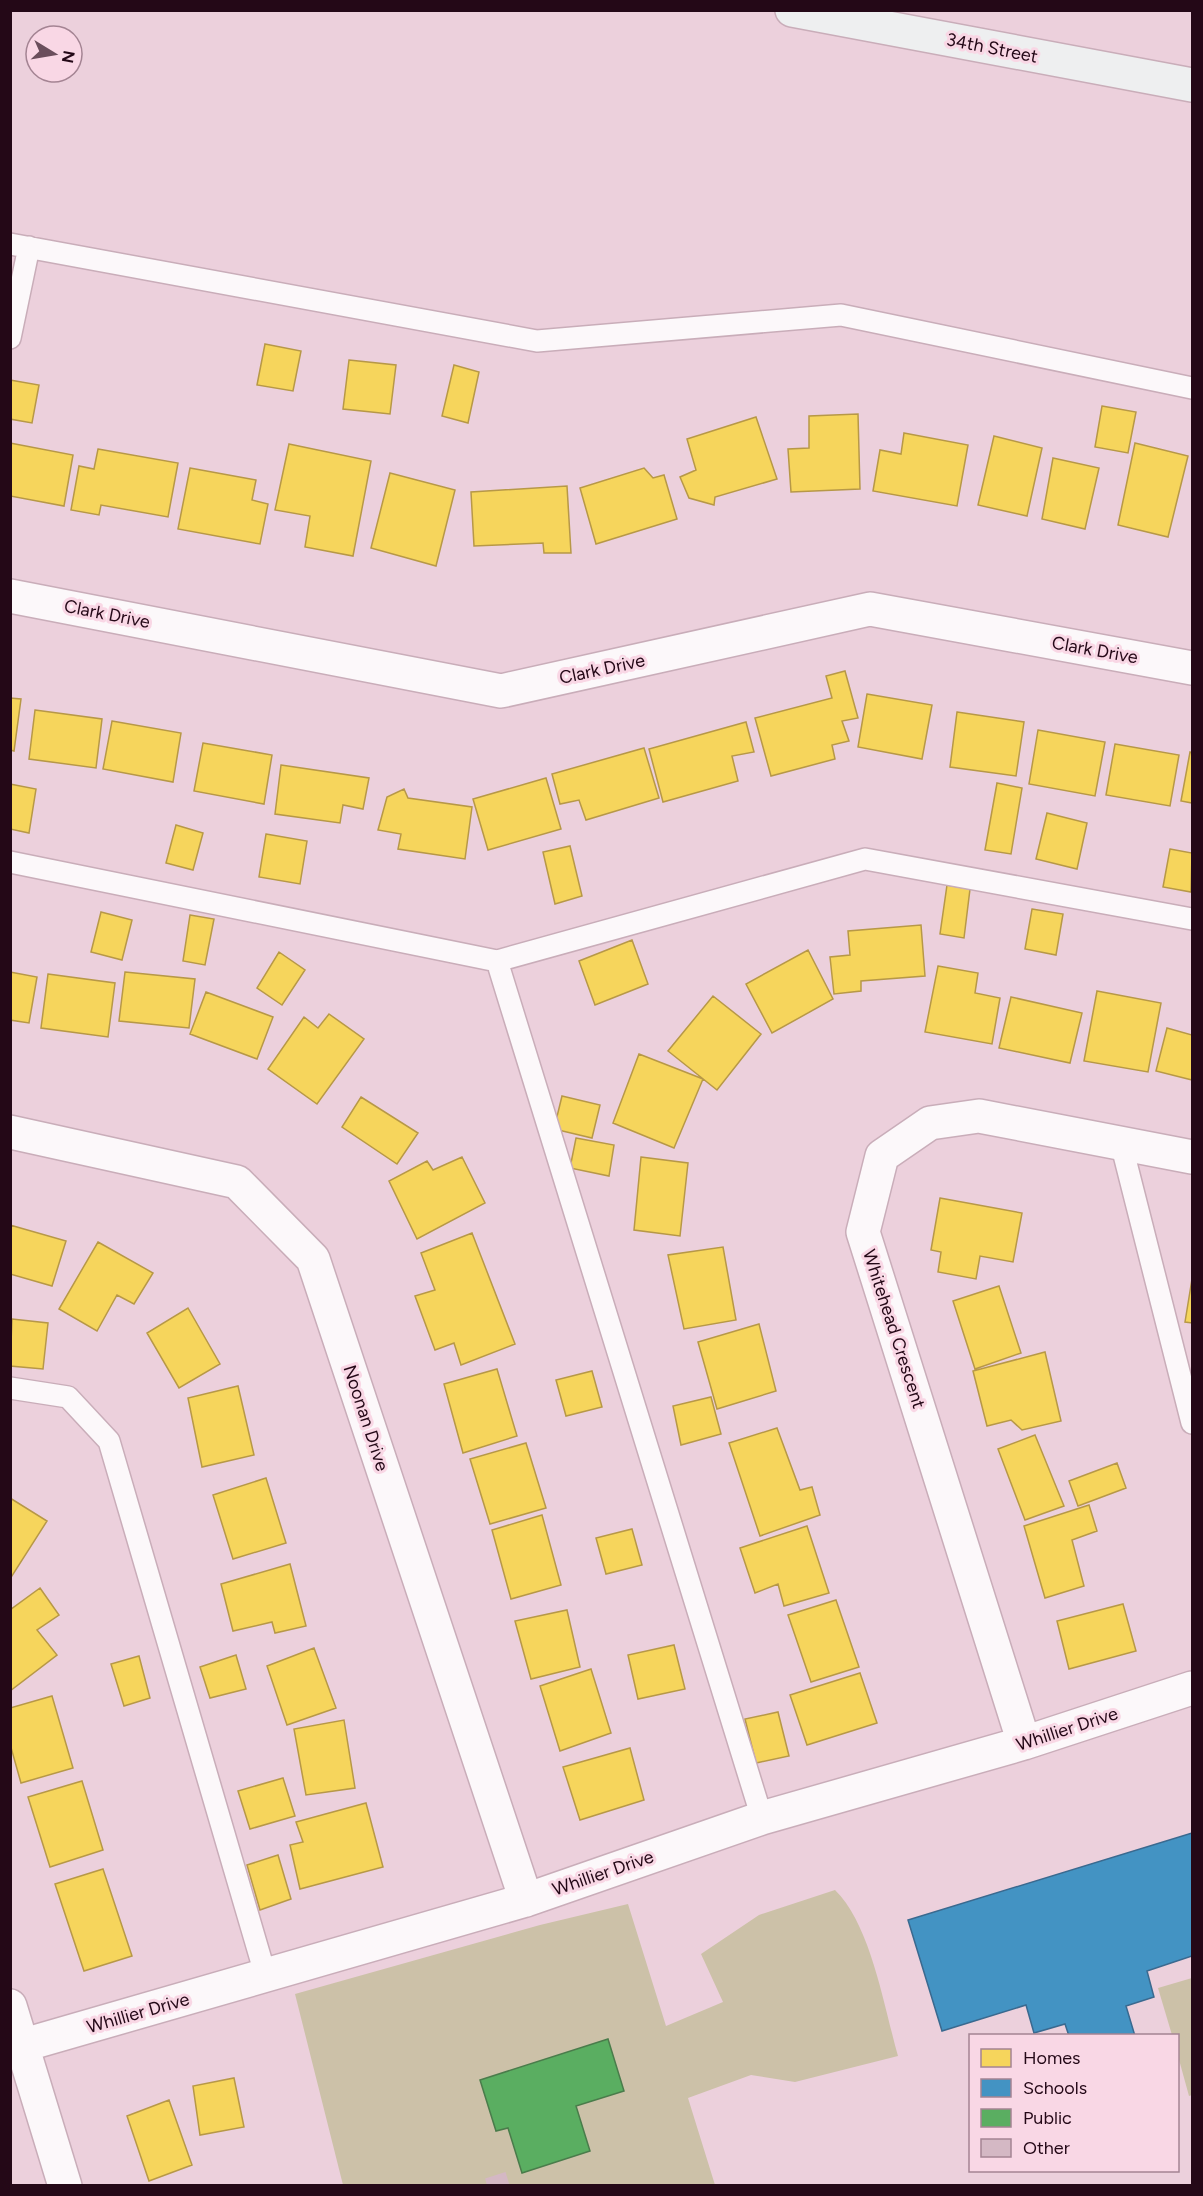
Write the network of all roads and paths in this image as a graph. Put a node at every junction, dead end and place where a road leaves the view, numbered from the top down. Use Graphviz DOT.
graph roads {
  1 [pos="792,10"];
  2 [pos="1192,85"];
  3 [pos="20,245"];
  4 [pos="10,338"];
  5 [pos="1192,388"];
  6 [pos="10,596"];
  7 [pos="1192,668"];
  8 [pos="10,862"];
  9 [pos="1192,920"];
  10 [pos="497,961"];
  11 [pos="10,1132"];
  12 [pos="1121,1143"];
  13 [pos="1192,1157"];
  14 [pos="10,1388"];
  15 [pos="1192,1423"];
  16 [pos="1192,1689"];
  17 [pos="1024,1743"];
  18 [pos="762,1818"];
  19 [pos="526,1900"];
  20 [pos="266,1977"];
  21 [pos="10,2006"];
  22 [pos="17,2047"];
  23 [pos="65,2186"];
  1 -- 2 [label="street, 34th Street"];
  3 -- 4 [label="lane"];
  3 -- 5 [label="lane"];
  6 -- 7 [label="street, Clark Drive"];
  8 -- 10 [label="lane"];
  9 -- 10 [label="lane"];
  10 -- 18 [label="lane"];
  11 -- 19 [label="street, Noonan Drive"];
  12 -- 13 [label="street, Whitehead Crescent"];
  12 -- 15 [label="lane"];
  12 -- 17 [label="street, Whitehead Crescent"];
  14 -- 20 [label="lane"];
  16 -- 17 [label="street, Whillier Drive"];
  17 -- 18 [label="street, Whillier Drive"];
  18 -- 19 [label="street, Whillier Drive"];
  19 -- 20 [label="street, Whillier Drive"];
  20 -- 22 [label="street, Whillier Drive"];
  21 -- 22 [label="street"];
  22 -- 23 [label="street"];
}
